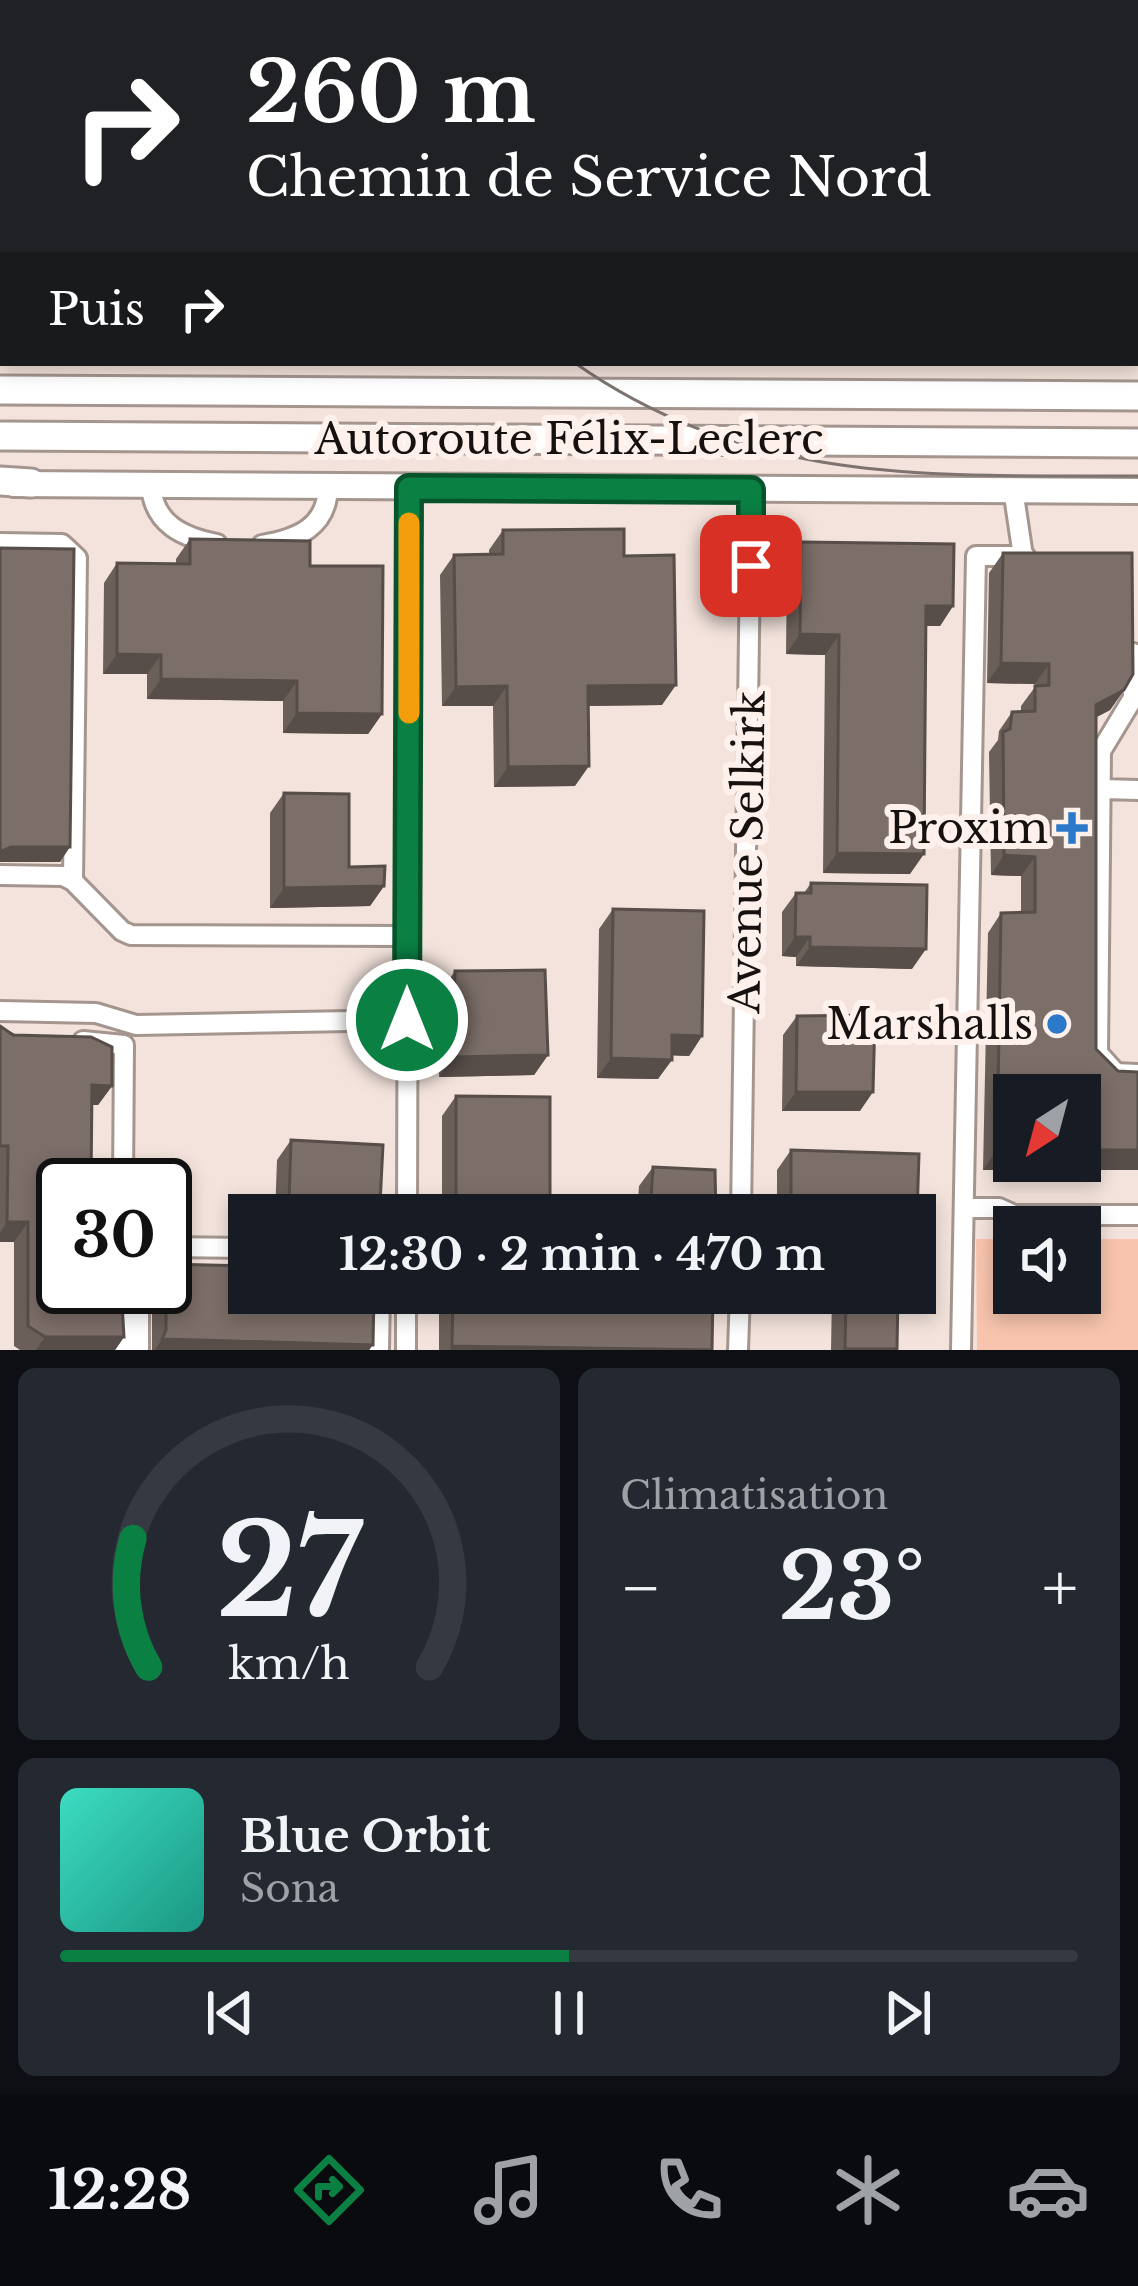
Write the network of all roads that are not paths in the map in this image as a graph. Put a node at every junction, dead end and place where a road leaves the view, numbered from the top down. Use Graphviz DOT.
graph roads {
  1 [pos="0,390"];
  2 [pos="1138,396"];
  3 [pos="0,436"];
  4 [pos="1138,442"];
  5 [pos="0,482"];
  6 [pos="31,483"];
  7 [pos="151,486"];
  8 [pos="328,487"];
  9 [pos="409,488"];
  10 [pos="1013,489"];
  11 [pos="751,490"];
  12 [pos="1138,491"];
  13 [pos="0,543"];
  14 [pos="1132,623"];
  15 [pos="1102,789"];
  16 [pos="1138,790"];
  17 [pos="0,875"];
  18 [pos="73,880"];
  19 [pos="408,936"];
  20 [pos="0,1011"];
  21 [pos="407,1020"];
  22 [pos="62,1041"];
  23 [pos="1138,1074"];
  24 [pos="123,1158"];
  25 [pos="407,1194"];
  26 [pos="741,1194"];
  27 [pos="965,1208"];
  28 [pos="1138,1216"];
  29 [pos="192,1247"];
  30 [pos="228,1248"];
  31 [pos="122,1314"];
  32 [pos="139,1314"];
  33 [pos="380,1314"];
  34 [pos="406,1314"];
  35 [pos="739,1314"];
  36 [pos="122,1350"];
  37 [pos="139,1350"];
  38 [pos="379,1350"];
  39 [pos="406,1350"];
  40 [pos="738,1350"];
  41 [pos="961,1350"];
  1 -- 2 [label="highway, Autoroute Félix-Leclerc"];
  3 -- 4 [label="highway, Autoroute Félix-Leclerc"];
  5 -- 6 [label="highway"];
  6 -- 7 [label="main road"];
  7 -- 8 [label="main road"];
  7 -- 8 [label="street"];
  8 -- 9 [label="main road"];
  9 -- 11 [label="main road"];
  9 -- 19 [label="street"];
  10 -- 11 [label="main road"];
  10 -- 12 [label="main road"];
  10 -- 27 [label="street"];
  11 -- 26 [label="street, Avenue Selkirk"];
  13 -- 18 [label="street"];
  14 -- 15 [label="street"];
  15 -- 16 [label="street"];
  15 -- 23 [label="street"];
  17 -- 18 [label="street"];
  18 -- 19 [label="street"];
  19 -- 21 [label="street"];
  20 -- 21 [label="street"];
  21 -- 25 [label="street"];
  22 -- 24 [label="street"];
  27 -- 28 [label="street"];
  27 -- 41 [label="street"];
  29 -- 30 [label="street"];
  31 -- 36 [label="street"];
  32 -- 37 [label="street"];
  33 -- 38 [label="street"];
  34 -- 39 [label="street"];
  35 -- 40 [label="street"];
}
